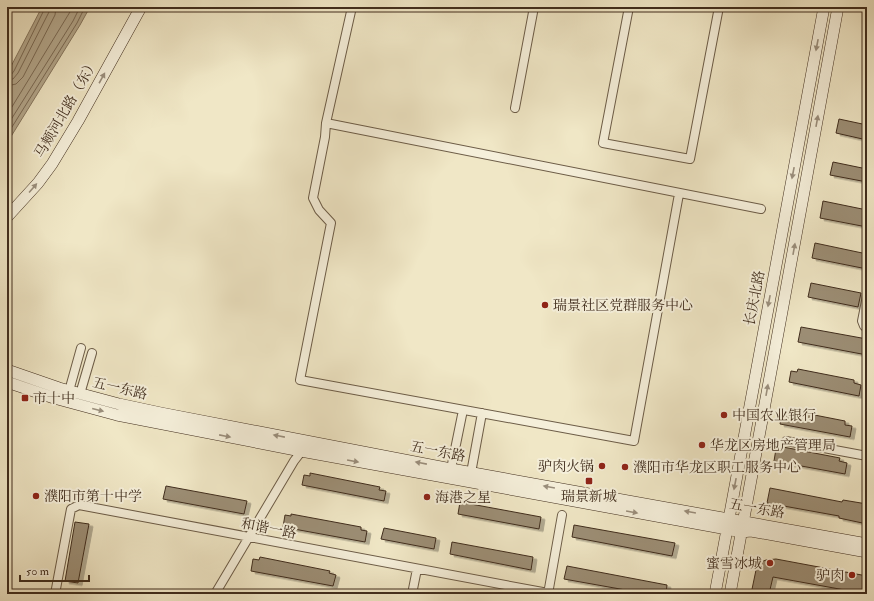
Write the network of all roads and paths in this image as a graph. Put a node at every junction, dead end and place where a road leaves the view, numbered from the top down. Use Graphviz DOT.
graph roads {
  1 [pos="141,7"];
  2 [pos="352,7"];
  3 [pos="534,7"];
  4 [pos="629,7"];
  5 [pos="719,7"];
  6 [pos="824,7"];
  7 [pos="838,7"];
  8 [pos="515,108"];
  9 [pos="326,123"];
  10 [pos="679,194"];
  11 [pos="761,209"];
  12 [pos="7,217"];
  13 [pos="867,296"];
  14 [pos="867,328"];
  15 [pos="81,348"];
  16 [pos="92,352"];
  17 [pos="7,370"];
  18 [pos="7,382"];
  19 [pos="68,391"];
  20 [pos="80,394"];
  21 [pos="463,410"];
  22 [pos="482,413"];
  23 [pos="786,441"];
  24 [pos="304,447"];
  25 [pos="867,456"];
  26 [pos="452,469"];
  27 [pos="471,473"];
  28 [pos="562,515"];
  29 [pos="728,524"];
  30 [pos="742,526"];
  31 [pos="249,537"];
  32 [pos="867,544"];
  33 [pos="867,552"];
  34 [pos="417,569"];
  35 [pos="55,594"];
  36 [pos="215,594"];
  37 [pos="412,594"];
  38 [pos="548,594"];
  39 [pos="715,594"];
  40 [pos="730,594"];
  12 -- 1 [label="street, 马颊河北路（东）, one-way"];
  2 -- 9 [label="street"];
  3 -- 8 [label="street"];
  4 -- 5 [label="street"];
  6 -- 29 [label="street, 长庆北路, one-way"];
  30 -- 7 [label="street, one-way"];
  9 -- 10 [label="street"];
  9 -- 21 [label="street"];
  10 -- 11 [label="street"];
  10 -- 22 [label="street"];
  13 -- 14 [label="street"];
  15 -- 19 [label="street"];
  16 -- 20 [label="street"];
  17 -- 19 [label="street, 五一东路"];
  18 -- 24 [label="street, 五一东路, one-way"];
  19 -- 20 [label="street, 五一东路"];
  24 -- 20 [label="street, 五一东路, one-way"];
  21 -- 22 [label="street"];
  21 -- 26 [label="street"];
  22 -- 27 [label="street"];
  23 -- 25 [label="street"];
  26 -- 24 [label="street, 五一东路, one-way"];
  24 -- 29 [label="street, 五一东路, one-way"];
  24 -- 31 [label="street"];
  26 -- 27 [label="street, 五一东路"];
  29 -- 27 [label="street, 五一东路, one-way"];
  28 -- 38 [label="street"];
  29 -- 30 [label="street, 五一东路"];
  29 -- 39 [label="street, 长庆北路"];
  30 -- 32 [label="street, 五一东路"];
  30 -- 33 [label="street, 五一东路"];
  30 -- 40 [label="street"];
  31 -- 34 [label="street, 和谐一路"];
  31 -- 35 [label="street, 和谐一路"];
  31 -- 36 [label="street"];
  34 -- 37 [label="street"];
  34 -- 38 [label="street, 和谐一路"];
}
